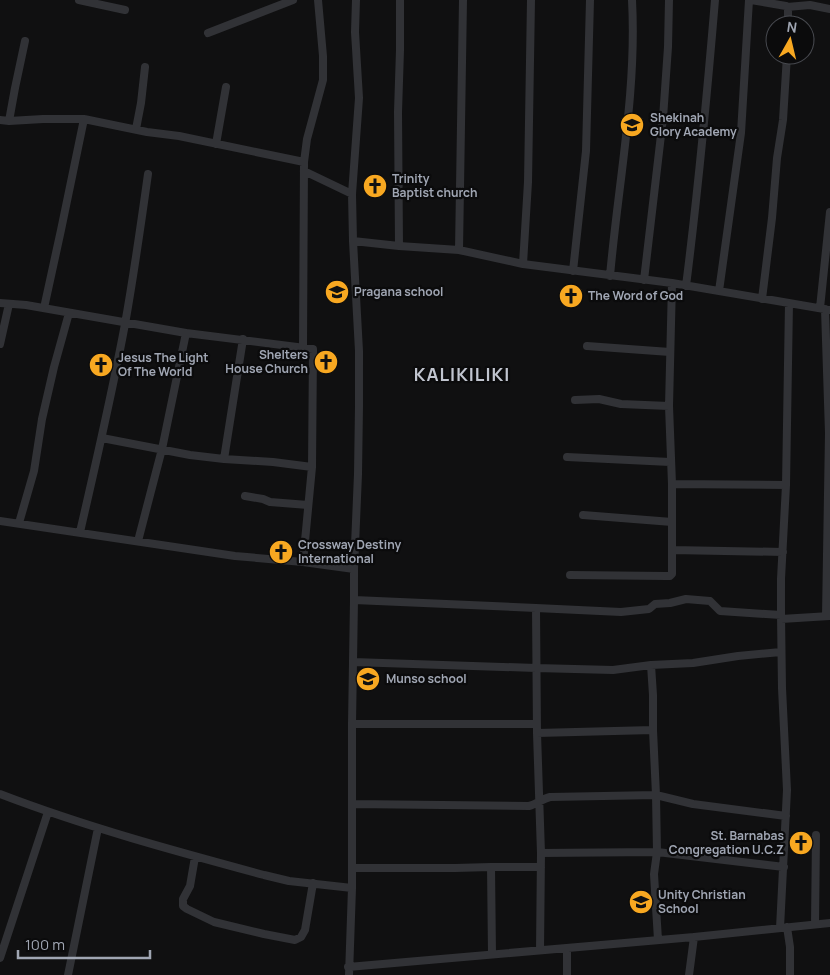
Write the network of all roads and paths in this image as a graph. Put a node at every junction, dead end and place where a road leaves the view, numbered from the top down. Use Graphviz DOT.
graph roads {
  1 [pos="79,0"];
  2 [pos="293,0"];
  3 [pos="318,0"];
  4 [pos="356,0"];
  5 [pos="400,0"];
  6 [pos="463,0"];
  7 [pos="531,0"];
  8 [pos="590,0"];
  9 [pos="632,0"];
  10 [pos="669,0"];
  11 [pos="715,0"];
  12 [pos="750,0"];
  13 [pos="787,7"];
  14 [pos="830,9"];
  15 [pos="125,10"];
  16 [pos="787,15"];
  17 [pos="208,33"];
  18 [pos="25,41"];
  19 [pos="786,65"];
  20 [pos="145,67"];
  21 [pos="226,87"];
  22 [pos="84,119"];
  23 [pos="0,120"];
  24 [pos="9,121"];
  25 [pos="136,129"];
  26 [pos="216,144"];
  27 [pos="304,162"];
  28 [pos="304,171"];
  29 [pos="148,174"];
  30 [pos="352,194"];
  31 [pos="830,212"];
  32 [pos="353,241"];
  33 [pos="399,246"];
  34 [pos="459,250"];
  35 [pos="523,264"];
  36 [pos="573,271"];
  37 [pos="610,276"];
  38 [pos="644,280"];
  39 [pos="672,283"];
  40 [pos="686,286"];
  41 [pos="719,291"];
  42 [pos="762,299"];
  43 [pos="0,302"];
  44 [pos="789,303"];
  45 [pos="9,304"];
  46 [pos="44,308"];
  47 [pos="825,309"];
  48 [pos="69,313"];
  49 [pos="125,322"];
  50 [pos="186,333"];
  51 [pos="243,339"];
  52 [pos="0,344"];
  53 [pos="587,346"];
  54 [pos="303,348"];
  55 [pos="670,352"];
  56 [pos="575,400"];
  57 [pos="670,406"];
  58 [pos="102,438"];
  59 [pos="162,449"];
  60 [pos="567,457"];
  61 [pos="224,459"];
  62 [pos="670,462"];
  63 [pos="312,468"];
  64 [pos="672,484"];
  65 [pos="786,485"];
  66 [pos="245,496"];
  67 [pos="308,505"];
  68 [pos="583,514"];
  69 [pos="0,521"];
  70 [pos="672,522"];
  71 [pos="20,523"];
  72 [pos="80,532"];
  73 [pos="138,541"];
  74 [pos="672,550"];
  75 [pos="783,552"];
  76 [pos="303,562"];
  77 [pos="354,569"];
  78 [pos="570,575"];
  79 [pos="354,600"];
  80 [pos="536,608"];
  81 [pos="828,616"];
  82 [pos="781,617"];
  83 [pos="781,652"];
  84 [pos="353,662"];
  85 [pos="651,665"];
  86 [pos="536,668"];
  87 [pos="352,724"];
  88 [pos="537,728"];
  89 [pos="653,730"];
  90 [pos="0,794"];
  91 [pos="656,796"];
  92 [pos="540,801"];
  93 [pos="352,804"];
  94 [pos="48,812"];
  95 [pos="786,816"];
  96 [pos="98,828"];
  97 [pos="816,835"];
  98 [pos="657,852"];
  99 [pos="541,853"];
  100 [pos="195,857"];
  101 [pos="491,867"];
  102 [pos="541,867"];
  103 [pos="352,868"];
  104 [pos="784,868"];
  105 [pos="313,883"];
  106 [pos="352,888"];
  107 [pos="830,923"];
  108 [pos="815,924"];
  109 [pos="784,928"];
  110 [pos="694,937"];
  111 [pos="658,940"];
  112 [pos="567,948"];
  113 [pos="540,950"];
  114 [pos="492,954"];
  115 [pos="0,958"];
  116 [pos="348,971"];
  117 [pos="68,975"];
  118 [pos="568,975"];
  119 [pos="689,975"];
  120 [pos="790,975"];
  1 -- 15 [label="street"];
  2 -- 17 [label="street"];
  3 -- 27 [label="street"];
  4 -- 30 [label="street"];
  5 -- 33 [label="street"];
  6 -- 34 [label="street"];
  7 -- 35 [label="street"];
  8 -- 36 [label="street"];
  9 -- 37 [label="street"];
  10 -- 38 [label="street"];
  11 -- 40 [label="street"];
  12 -- 13 [label="street"];
  12 -- 41 [label="street"];
  13 -- 14 [label="street"];
  13 -- 16 [label="street"];
  18 -- 24 [label="street"];
  19 -- 42 [label="street"];
  20 -- 25 [label="street"];
  21 -- 26 [label="street"];
  22 -- 24 [label="street"];
  22 -- 25 [label="street"];
  22 -- 46 [label="street"];
  23 -- 24 [label="street"];
  25 -- 26 [label="street"];
  26 -- 27 [label="street"];
  27 -- 28 [label="street"];
  28 -- 30 [label="street"];
  28 -- 54 [label="street"];
  29 -- 49 [label="street"];
  30 -- 32 [label="street"];
  31 -- 47 [label="street"];
  32 -- 33 [label="street"];
  32 -- 77 [label="street"];
  33 -- 34 [label="street"];
  34 -- 35 [label="street"];
  35 -- 36 [label="street"];
  36 -- 37 [label="street"];
  37 -- 38 [label="street"];
  38 -- 39 [label="street"];
  39 -- 40 [label="street"];
  39 -- 55 [label="street"];
  40 -- 41 [label="street"];
  41 -- 42 [label="street"];
  42 -- 44 [label="street"];
  43 -- 45 [label="street"];
  44 -- 47 [label="street"];
  44 -- 65 [label="street"];
  45 -- 46 [label="street"];
  45 -- 52 [label="street"];
  46 -- 48 [label="street"];
  47 -- 81 [label="street"];
  48 -- 49 [label="street"];
  48 -- 71 [label="street"];
  49 -- 50 [label="street"];
  49 -- 58 [label="street"];
  50 -- 51 [label="street"];
  50 -- 59 [label="street"];
  51 -- 54 [label="street"];
  51 -- 61 [label="street"];
  53 -- 55 [label="street"];
  54 -- 63 [label="street"];
  55 -- 57 [label="street"];
  56 -- 57 [label="street"];
  57 -- 62 [label="street"];
  58 -- 59 [label="street"];
  58 -- 72 [label="street"];
  59 -- 61 [label="street"];
  59 -- 73 [label="street"];
  60 -- 62 [label="street"];
  61 -- 63 [label="street"];
  62 -- 64 [label="street"];
  63 -- 67 [label="street"];
  64 -- 65 [label="street"];
  64 -- 70 [label="street"];
  65 -- 75 [label="street"];
  66 -- 67 [label="street"];
  67 -- 76 [label="street"];
  68 -- 70 [label="street"];
  69 -- 71 [label="street"];
  70 -- 74 [label="street"];
  71 -- 72 [label="street"];
  72 -- 73 [label="street"];
  73 -- 76 [label="street"];
  74 -- 75 [label="street"];
  74 -- 78 [label="street"];
  75 -- 82 [label="street"];
  76 -- 77 [label="street"];
  77 -- 79 [label="street"];
  79 -- 80 [label="street"];
  79 -- 84 [label="street"];
  80 -- 82 [label="street"];
  80 -- 86 [label="street"];
  81 -- 82 [label="street"];
  82 -- 83 [label="street"];
  83 -- 85 [label="street"];
  83 -- 95 [label="street"];
  84 -- 86 [label="street"];
  84 -- 87 [label="street"];
  85 -- 86 [label="street"];
  85 -- 89 [label="street"];
  86 -- 88 [label="street"];
  87 -- 88 [label="street"];
  87 -- 93 [label="street"];
  88 -- 89 [label="street"];
  88 -- 92 [label="street"];
  89 -- 91 [label="street"];
  90 -- 94 [label="street"];
  91 -- 92 [label="street"];
  91 -- 95 [label="street"];
  91 -- 98 [label="street"];
  92 -- 93 [label="street"];
  92 -- 99 [label="street"];
  93 -- 103 [label="street"];
  94 -- 96 [label="street"];
  94 -- 115 [label="street"];
  95 -- 104 [label="street"];
  96 -- 100 [label="street"];
  96 -- 117 [label="street"];
  97 -- 108 [label="street"];
  98 -- 99 [label="street"];
  98 -- 104 [label="street"];
  98 -- 111 [label="street"];
  99 -- 102 [label="street"];
  100 -- 105 [label="street"];
  100 -- 105 [label="street"];
  101 -- 102 [label="street"];
  101 -- 103 [label="street"];
  101 -- 114 [label="street"];
  102 -- 113 [label="street"];
  103 -- 106 [label="street"];
  104 -- 109 [label="street"];
  105 -- 106 [label="street"];
  106 -- 116 [label="street"];
  107 -- 108 [label="street"];
  108 -- 109 [label="street"];
  109 -- 110 [label="street"];
  109 -- 120 [label="street"];
  110 -- 111 [label="street"];
  110 -- 119 [label="street"];
  111 -- 112 [label="street"];
  112 -- 113 [label="street"];
  112 -- 118 [label="street"];
  113 -- 114 [label="street"];
  114 -- 116 [label="street"];
}
